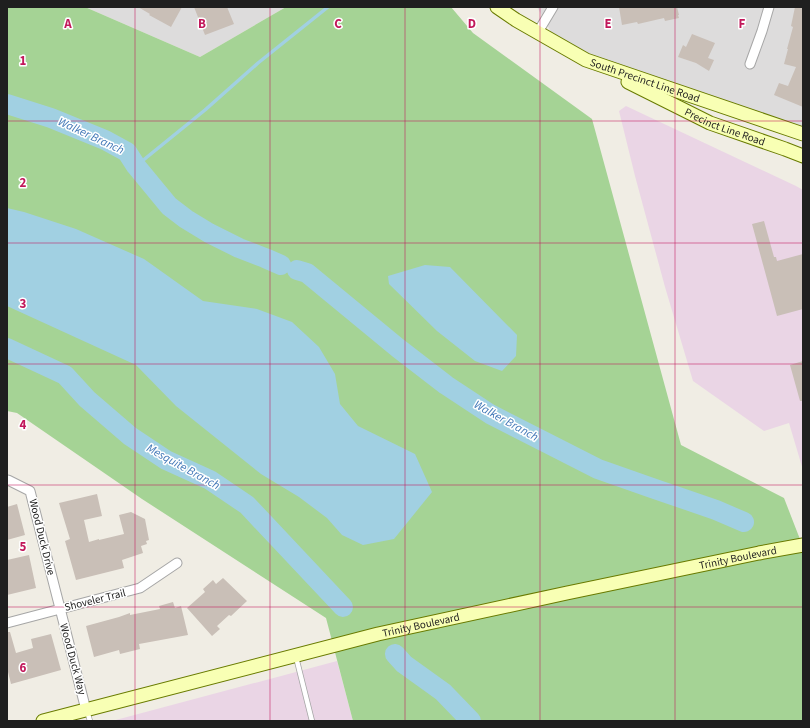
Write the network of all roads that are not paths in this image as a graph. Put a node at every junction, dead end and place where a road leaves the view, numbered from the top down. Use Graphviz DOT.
graph roads {
  1 [pos="497,7"];
  2 [pos="553,7"];
  3 [pos="769,7"];
  4 [pos="538,32"];
  5 [pos="586,60"];
  6 [pos="750,64"];
  7 [pos="803,134"];
  8 [pos="803,156"];
  9 [pos="7,480"];
  10 [pos="803,545"];
  11 [pos="177,563"];
  12 [pos="60,609"];
  13 [pos="7,622"];
  14 [pos="296,655"];
  15 [pos="88,715"];
  16 [pos="42,721"];
  17 [pos="312,721"];
  1 -- 4 [label="main road, South Precinct Line Road"];
  2 -- 4 [label="street"];
  3 -- 6 [label="street"];
  4 -- 5 [label="main road, South Precinct Line Road"];
  5 -- 7 [label="main road, South Precinct Line Road"];
  5 -- 8 [label="main road, Precinct Line Road"];
  9 -- 12 [label="street, Wood Duck Drive"];
  10 -- 14 [label="main road, Trinity Boulevard"];
  11 -- 12 [label="street, Shoveler Trail"];
  12 -- 13 [label="street, Shoveler Trail"];
  12 -- 15 [label="street, Wood Duck Way"];
  14 -- 15 [label="main road, Trinity Boulevard"];
  14 -- 17 [label="lane"];
  15 -- 16 [label="main road, Trinity Boulevard"];
}
